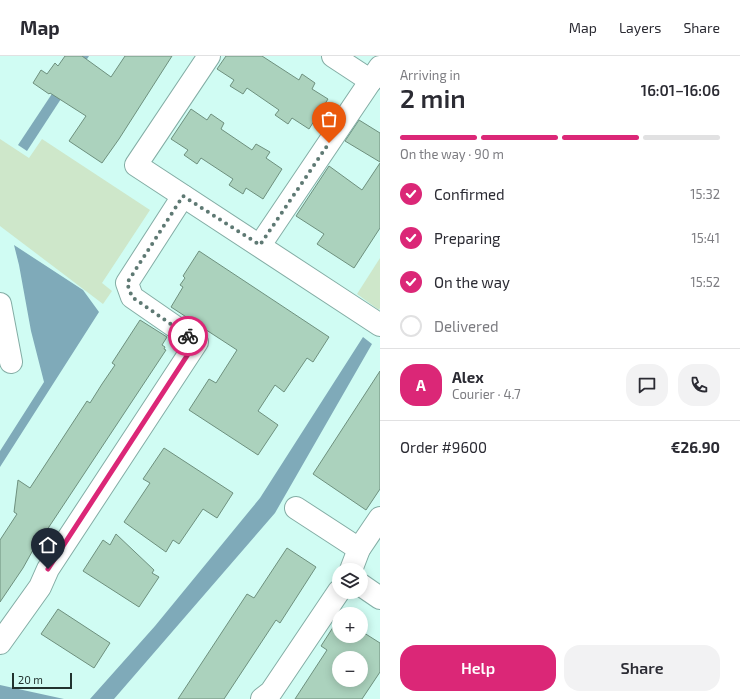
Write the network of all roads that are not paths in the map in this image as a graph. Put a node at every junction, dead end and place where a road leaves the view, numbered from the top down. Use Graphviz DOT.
graph roads {
  1 [pos="209,56"];
  2 [pos="333,56"];
  3 [pos="375,74"];
  4 [pos="183,196"];
  5 [pos="260,245"];
  6 [pos="0,304"];
  7 [pos="380,325"];
  8 [pos="11,362"];
  9 [pos="296,508"];
  10 [pos="380,518"];
  11 [pos="359,549"];
  12 [pos="354,563"];
  13 [pos="368,590"];
  14 [pos="380,598"];
  15 [pos="334,599"];
  16 [pos="0,643"];
  17 [pos="262,699"];
  1 -- 4 [label="street"];
  2 -- 3 [label="street"];
  3 -- 5 [label="street"];
  4 -- 5 [label="street"];
  4 -- 16 [label="street"];
  5 -- 7 [label="street"];
  6 -- 8 [label="street"];
  9 -- 11 [label="street"];
  10 -- 11 [label="street"];
  11 -- 12 [label="street"];
  13 -- 14 [label="street"];
  15 -- 17 [label="street"];
}
